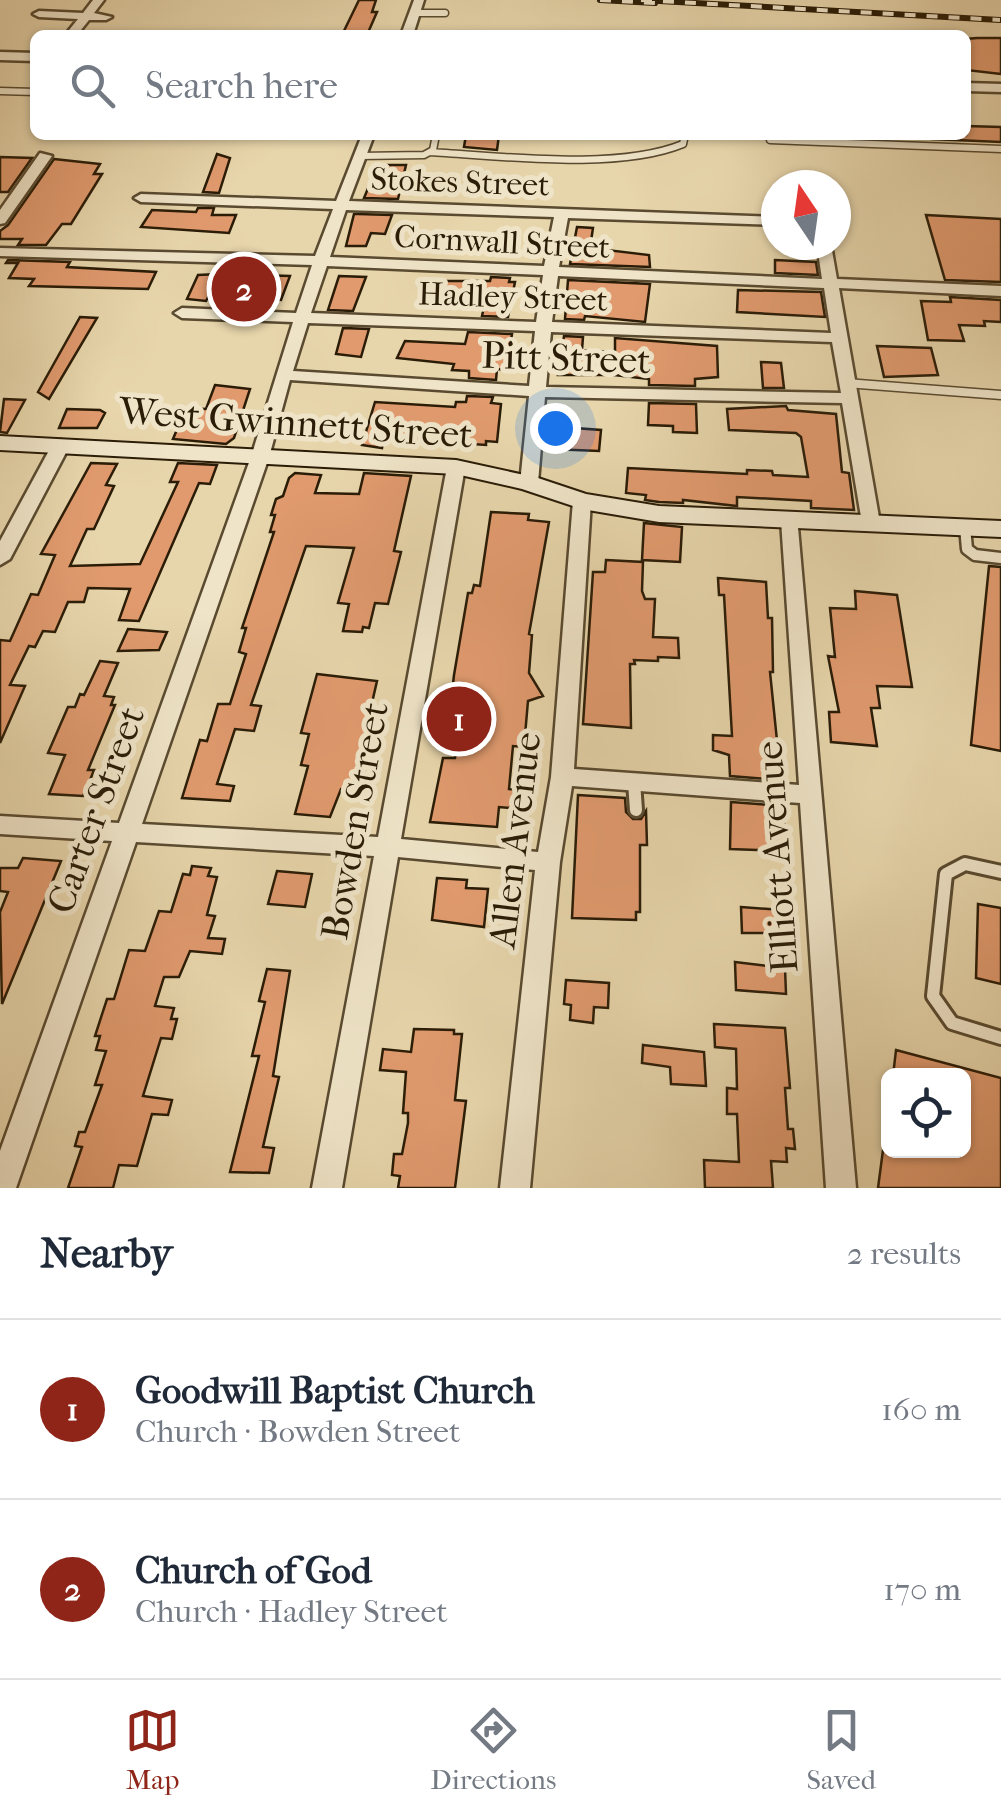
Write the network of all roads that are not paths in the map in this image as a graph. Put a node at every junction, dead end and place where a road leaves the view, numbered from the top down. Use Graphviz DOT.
graph roads {
  1 [pos="98,0"];
  2 [pos="417,6"];
  3 [pos="444,13"];
  4 [pos="40,14"];
  5 [pos="86,16"];
  6 [pos="106,17"];
  7 [pos="75,30"];
  8 [pos="409,30"];
  9 [pos="0,56"];
  10 [pos="30,57"];
  11 [pos="971,87"];
  12 [pos="1001,88"];
  13 [pos="0,91"];
  14 [pos="30,92"];
  15 [pos="366,140"];
  16 [pos="434,140"];
  17 [pos="684,140"];
  18 [pos="770,140"];
  19 [pos="1001,149"];
  20 [pos="430,152"];
  21 [pos="44,156"];
  22 [pos="360,156"];
  23 [pos="141,198"];
  24 [pos="340,205"];
  25 [pos="562,213"];
  26 [pos="0,220"];
  27 [pos="761,220"];
  28 [pos="0,252"];
  29 [pos="826,260"];
  30 [pos="322,261"];
  31 [pos="548,271"];
  32 [pos="828,284"];
  33 [pos="1001,291"];
  34 [pos="182,314"];
  35 [pos="302,317"];
  36 [pos="546,325"];
  37 [pos="841,338"];
  38 [pos="282,375"];
  39 [pos="846,391"];
  40 [pos="539,392"];
  41 [pos="1001,395"];
  42 [pos="0,442"];
  43 [pos="61,445"];
  44 [pos="260,457"];
  45 [pos="456,467"];
  46 [pos="529,482"];
  47 [pos="582,500"];
  48 [pos="790,520"];
  49 [pos="871,523"];
  50 [pos="965,527"];
  51 [pos="1001,528"];
  52 [pos="1001,558"];
  53 [pos="0,559"];
  54 [pos="562,777"];
  55 [pos="634,782"];
  56 [pos="810,795"];
  57 [pos="636,810"];
  58 [pos="0,824"];
  59 [pos="129,832"];
  60 [pos="388,848"];
  61 [pos="548,862"];
  62 [pos="1001,872"];
  63 [pos="1001,1038"];
  64 [pos="0,1188"];
  65 [pos="327,1188"];
  66 [pos="515,1188"];
  67 [pos="841,1188"];
  1 -- 5 [label="street"];
  2 -- 3 [label="lane"];
  2 -- 8 [label="street"];
  4 -- 5 [label="street"];
  5 -- 6 [label="street"];
  5 -- 7 [label="street"];
  9 -- 10 [label="street"];
  11 -- 12 [label="street"];
  13 -- 14 [label="lane"];
  15 -- 22 [label="street, Carter Street"];
  16 -- 20 [label="lane"];
  17 -- 20 [label="lane"];
  18 -- 19 [label="lane"];
  20 -- 22 [label="lane"];
  21 -- 26 [label="street"];
  22 -- 24 [label="street, Carter Street"];
  23 -- 24 [label="street, Stokes Street"];
  24 -- 25 [label="street, Stokes Street"];
  24 -- 30 [label="street, Carter Street"];
  25 -- 27 [label="street, Stokes Street"];
  25 -- 31 [label="street"];
  28 -- 30 [label="street, Cornwall Street"];
  29 -- 32 [label="street"];
  30 -- 31 [label="street, Cornwall Street"];
  30 -- 35 [label="street, Carter Street"];
  31 -- 32 [label="street, Cornwall Street"];
  31 -- 36 [label="street"];
  32 -- 33 [label="street, Cornwall Street"];
  32 -- 37 [label="street"];
  34 -- 35 [label="street, Hadley Street"];
  35 -- 36 [label="street, Hadley Street"];
  35 -- 38 [label="street, Carter Street"];
  36 -- 37 [label="street, Hadley Street"];
  36 -- 40 [label="street"];
  37 -- 39 [label="street"];
  38 -- 40 [label="street, Pitt Street"];
  38 -- 44 [label="street, Carter Street"];
  39 -- 40 [label="street, Pitt Street"];
  39 -- 41 [label="lane"];
  39 -- 49 [label="street"];
  40 -- 46 [label="street"];
  42 -- 43 [label="main road, West Gwinnett Street"];
  43 -- 44 [label="main road, West Gwinnett Street"];
  43 -- 53 [label="street"];
  44 -- 45 [label="main road, West Gwinnett Street"];
  44 -- 59 [label="street, Carter Street"];
  45 -- 46 [label="main road, West Gwinnett Street"];
  45 -- 60 [label="street, Bowden Street"];
  46 -- 47 [label="main road, West Gwinnett Street"];
  47 -- 48 [label="main road, West Gwinnett Street"];
  47 -- 54 [label="street, Allen Avenue"];
  48 -- 49 [label="main road, West Gwinnett Street"];
  48 -- 56 [label="street, Elliott Avenue"];
  49 -- 50 [label="main road, West Gwinnett Street"];
  50 -- 51 [label="main road, West Gwinnett Street"];
  50 -- 52 [label="lane"];
  54 -- 55 [label="street"];
  54 -- 61 [label="street, Allen Avenue"];
  55 -- 56 [label="street"];
  55 -- 57 [label="lane"];
  56 -- 67 [label="street, Elliott Avenue"];
  58 -- 59 [label="street"];
  59 -- 60 [label="street"];
  59 -- 64 [label="street, Carter Street"];
  60 -- 61 [label="street"];
  60 -- 65 [label="street, Bowden Street"];
  61 -- 66 [label="street, Allen Avenue"];
  62 -- 63 [label="lane"];
}
